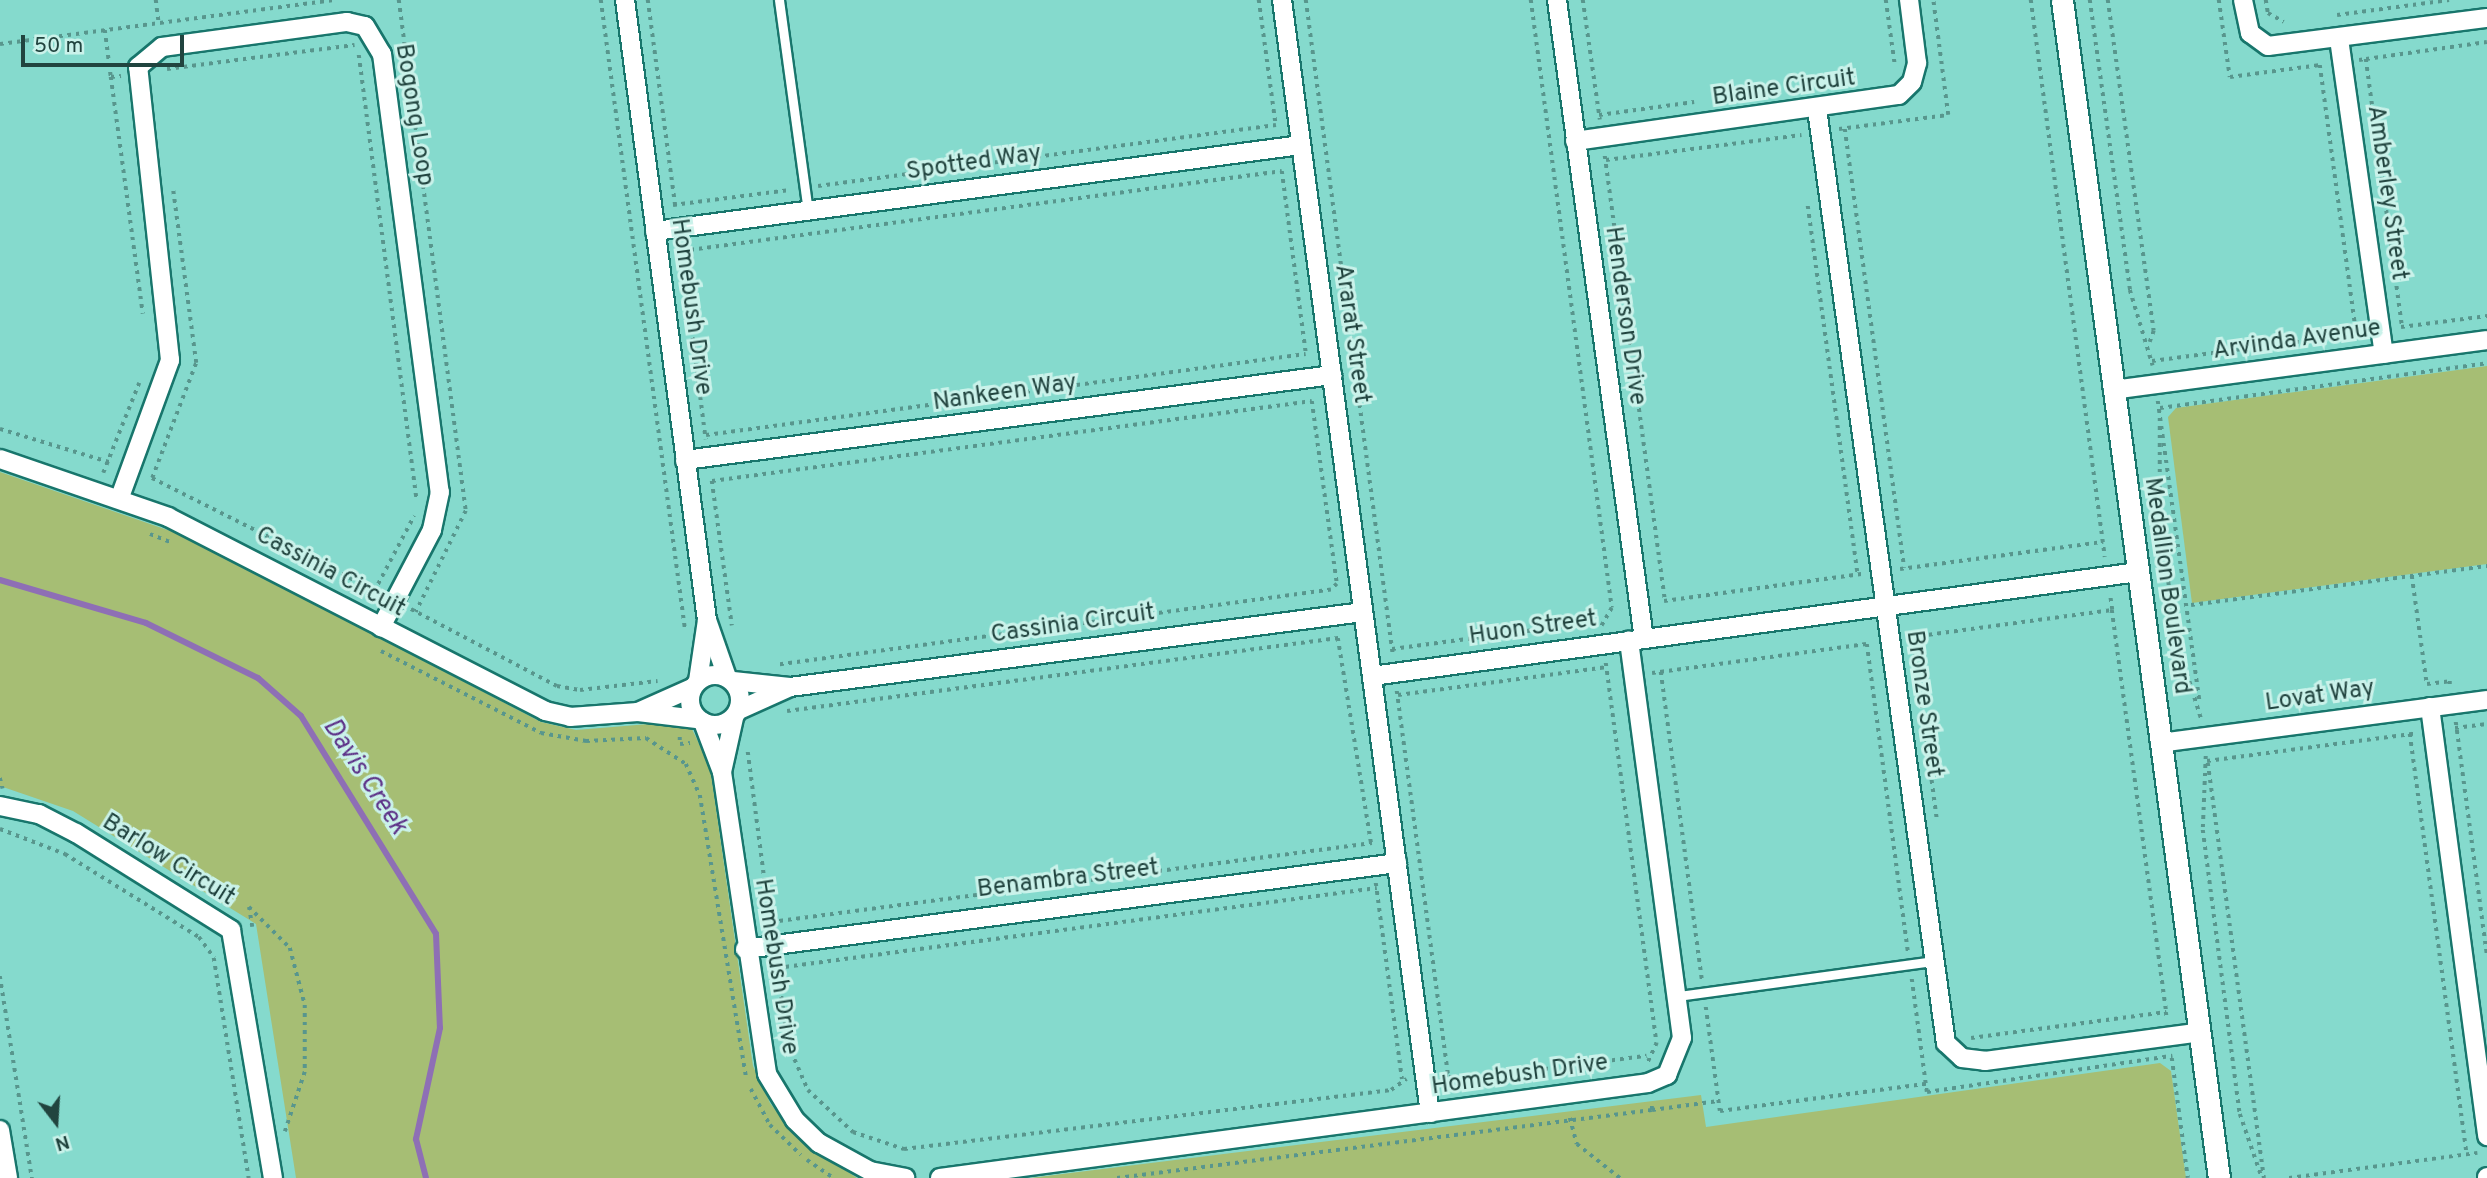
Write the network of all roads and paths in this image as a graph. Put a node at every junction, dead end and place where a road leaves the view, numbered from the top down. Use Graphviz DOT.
graph roads {
  1 [pos="156,0"];
  2 [pos="332,0"];
  3 [pos="601,0"];
  4 [pos="625,0"];
  5 [pos="648,0"];
  6 [pos="779,0"];
  7 [pos="1259,0"];
  8 [pos="1282,0"];
  9 [pos="1306,0"];
  10 [pos="1531,0"];
  11 [pos="1557,0"];
  12 [pos="1583,0"];
  13 [pos="1886,0"];
  14 [pos="1909,0"];
  15 [pos="2031,0"];
  16 [pos="2062,0"];
  17 [pos="2090,0"];
  18 [pos="2108,0"];
  19 [pos="2220,0"];
  20 [pos="2243,0"];
  21 [pos="2266,0"];
  22 [pos="2449,0"];
  23 [pos="2333,16"];
  24 [pos="2487,18"];
  25 [pos="2295,21"];
  26 [pos="159,23"];
  27 [pos="2339,39"];
  28 [pos="2487,43"];
  29 [pos="0,44"];
  30 [pos="2366,59"];
  31 [pos="157,71"];
  32 [pos="1896,75"];
  33 [pos="111,77"];
  34 [pos="1707,100"];
  35 [pos="1817,109"];
  36 [pos="1599,115"];
  37 [pos="1276,125"];
  38 [pos="1845,129"];
  39 [pos="1799,135"];
  40 [pos="1602,137"];
  41 [pos="1575,141"];
  42 [pos="1301,145"];
  43 [pos="1279,148"];
  44 [pos="1801,149"];
  45 [pos="1282,171"];
  46 [pos="172,177"];
  47 [pos="804,188"];
  48 [pos="1806,190"];
  49 [pos="675,205"];
  50 [pos="652,208"];
  51 [pos="629,211"];
  52 [pos="808,211"];
  53 [pos="678,228"];
  54 [pos="655,231"];
  55 [pos="682,251"];
  56 [pos="2487,316"];
  57 [pos="144,317"];
  58 [pos="2380,330"];
  59 [pos="2356,334"];
  60 [pos="2487,340"];
  61 [pos="1306,354"];
  62 [pos="2384,354"];
  63 [pos="2152,361"];
  64 [pos="2487,363"];
  65 [pos="1332,375"];
  66 [pos="1309,378"];
  67 [pos="140,379"];
  68 [pos="2113,390"];
  69 [pos="1312,401"];
  70 [pos="2159,408"];
  71 [pos="0,429"];
  72 [pos="706,435"];
  73 [pos="709,457"];
  74 [pos="0,459"];
  75 [pos="685,460"];
  76 [pos="108,461"];
  77 [pos="130,470"];
  78 [pos="152,478"];
  79 [pos="712,481"];
  80 [pos="97,489"];
  81 [pos="120,496"];
  82 [pos="142,530"];
  83 [pos="2103,542"];
  84 [pos="185,550"];
  85 [pos="2487,566"];
  86 [pos="1904,569"];
  87 [pos="1880,572"];
  88 [pos="2138,572"];
  89 [pos="1858,575"];
  90 [pos="2107,576"];
  91 [pos="2412,576"];
  92 [pos="374,591"];
  93 [pos="395,600"];
  94 [pos="1665,601"];
  95 [pos="1638,604"];
  96 [pos="2190,605"];
  97 [pos="1885,606"];
  98 [pos="1612,608"];
  99 [pos="2112,610"];
  100 [pos="1363,611"];
  101 [pos="361,617"];
  102 [pos="707,620"];
  103 [pos="1601,621"];
  104 [pos="381,627"];
  105 [pos="733,633"];
  106 [pos="1913,637"];
  107 [pos="686,639"];
  108 [pos="1636,640"];
  109 [pos="1889,640"];
  110 [pos="1604,644"];
  111 [pos="1867,644"];
  112 [pos="372,646"];
  113 [pos="1392,649"];
  114 [pos="1607,667"];
  115 [pos="1661,671"];
  116 [pos="1395,673"];
  117 [pos="1634,675"];
  118 [pos="1372,676"];
  119 [pos="1608,678"];
  120 [pos="730,679"];
  121 [pos="754,682"];
  122 [pos="790,687"];
  123 [pos="689,688"];
  124 [pos="1398,695"];
  125 [pos="2487,700"];
  126 [pos="2453,704"];
  127 [pos="2430,707"];
  128 [pos="638,712"];
  129 [pos="777,712"];
  130 [pos="736,714"];
  131 [pos="678,717"];
  132 [pos="700,720"];
  133 [pos="2487,724"];
  134 [pos="2457,728"];
  135 [pos="2432,731"];
  136 [pos="2410,734"];
  137 [pos="729,738"];
  138 [pos="708,741"];
  139 [pos="2160,743"];
  140 [pos="680,744"];
  141 [pos="675,751"];
  142 [pos="2207,761"];
  143 [pos="722,772"];
  144 [pos="0,806"];
  145 [pos="0,829"];
  146 [pos="1939,831"];
  147 [pos="1372,843"];
  148 [pos="1397,863"];
  149 [pos="1374,866"];
  150 [pos="1377,888"];
  151 [pos="771,922"];
  152 [pos="253,934"];
  153 [pos="774,945"];
  154 [pos="745,949"];
  155 [pos="2487,955"];
  156 [pos="1932,961"];
  157 [pos="1910,964"];
  158 [pos="778,968"];
  159 [pos="0,976"];
  160 [pos="1703,992"];
  161 [pos="1678,996"];
  162 [pos="2166,1012"];
  163 [pos="1965,1025"];
  164 [pos="2201,1032"];
  165 [pos="2169,1036"];
  166 [pos="1646,1056"];
  167 [pos="2172,1058"];
  168 [pos="2127,1064"];
  169 [pos="1448,1074"];
  170 [pos="1425,1077"];
  171 [pos="1402,1079"];
  172 [pos="1648,1083"];
  173 [pos="1926,1084"];
  174 [pos="1718,1101"];
  175 [pos="1652,1110"];
  176 [pos="1430,1113"];
  177 [pos="1570,1118"];
  178 [pos="282,1119"];
  179 [pos="0,1130"];
  180 [pos="2487,1136"];
  181 [pos="2487,1151"];
  182 [pos="2467,1154"];
  183 [pos="8,1178"];
  184 [pos="32,1178"];
  185 [pos="249,1178"];
  186 [pos="273,1178"];
  187 [pos="834,1178"];
  188 [pos="905,1178"];
  189 [pos="940,1178"];
  190 [pos="1117,1178"];
  191 [pos="1620,1178"];
  192 [pos="2188,1178"];
  193 [pos="2219,1178"];
  194 [pos="2263,1178"];
  195 [pos="2289,1178"];
  1 -- 26 [label="path"];
  2 -- 26 [label="path"];
  3 -- 51 [label="path"];
  4 -- 50 [label="street, Homebush Drive"];
  5 -- 49 [label="path"];
  6 -- 47 [label="lane"];
  7 -- 37 [label="path"];
  8 -- 42 [label="street, Ararat Street"];
  9 -- 113 [label="path"];
  10 -- 98 [label="path"];
  11 -- 41 [label="street, Henderson Drive"];
  12 -- 36 [label="path"];
  13 -- 32 [label="path"];
  14 -- 35 [label="street, Blaine Circuit"];
  15 -- 83 [label="path"];
  16 -- 68 [label="street, Medallion Boulevard"];
  17 -- 18 [label="path"];
  19 -- 59 [label="path"];
  20 -- 27 [label="street"];
  21 -- 25 [label="path"];
  22 -- 23 [label="path"];
  24 -- 27 [label="street"];
  26 -- 29 [label="path"];
  27 -- 58 [label="street, Amberley Street"];
  28 -- 30 [label="path"];
  31 -- 92 [label="path"];
  33 -- 57 [label="path"];
  34 -- 36 [label="path"];
  35 -- 40 [label="street, Blaine Circuit"];
  35 -- 87 [label="street, Bronze Street"];
  36 -- 40 [label="path"];
  37 -- 43 [label="path"];
  37 -- 47 [label="path"];
  38 -- 86 [label="path"];
  39 -- 44 [label="path"];
  40 -- 41 [label="street, Blaine Circuit"];
  40 -- 94 [label="path"];
  41 -- 95 [label="street, Henderson Drive"];
  42 -- 43 [label="street, Spotted Way"];
  42 -- 65 [label="street, Ararat Street"];
  43 -- 45 [label="path"];
  43 -- 52 [label="street, Spotted Way"];
  45 -- 55 [label="path"];
  45 -- 61 [label="path"];
  46 -- 78 [label="path"];
  47 -- 49 [label="path"];
  47 -- 52 [label="lane"];
  48 -- 89 [label="path"];
  49 -- 50 [label="path"];
  49 -- 53 [label="path"];
  50 -- 51 [label="path"];
  50 -- 54 [label="street, Homebush Drive"];
  51 -- 107 [label="path"];
  52 -- 53 [label="street, Spotted Way"];
  53 -- 54 [label="street, Spotted Way"];
  53 -- 55 [label="path"];
  54 -- 75 [label="street, Homebush Drive"];
  55 -- 72 [label="path"];
  56 -- 58 [label="path"];
  58 -- 59 [label="path"];
  58 -- 62 [label="street, Amberley Street"];
  59 -- 63 [label="path"];
  60 -- 62 [label="street, Arvinda Avenue"];
  61 -- 66 [label="path"];
  61 -- 72 [label="path"];
  62 -- 68 [label="street, Arvinda Avenue"];
  64 -- 70 [label="path"];
  65 -- 66 [label="street, Nankeen Way"];
  65 -- 100 [label="street, Ararat Street"];
  66 -- 69 [label="path"];
  66 -- 73 [label="street, Nankeen Way"];
  67 -- 76 [label="path"];
  68 -- 88 [label="street, Medallion Boulevard"];
  69 -- 79 [label="path"];
  69 -- 121 [label="path"];
  71 -- 76 [label="path"];
  72 -- 73 [label="path"];
  73 -- 75 [label="street, Nankeen Way"];
  73 -- 79 [label="path"];
  74 -- 80 [label="street, Cassinia Circuit"];
  75 -- 102 [label="street, Homebush Drive"];
  76 -- 77 [label="path"];
  76 -- 80 [label="path"];
  77 -- 78 [label="path"];
  77 -- 81 [label="street, Bogong Loop"];
  77 -- 93 [label="street, Bogong Loop"];
  78 -- 92 [label="path"];
  79 -- 105 [label="path"];
  80 -- 81 [label="street, Cassinia Circuit"];
  81 -- 101 [label="street, Cassinia Circuit"];
  82 -- 84 [label="path"];
  83 -- 86 [label="path"];
  83 -- 90 [label="path"];
  85 -- 91 [label="path"];
  86 -- 87 [label="path"];
  87 -- 89 [label="path"];
  87 -- 97 [label="street, Bronze Street"];
  88 -- 90 [label="street, Huon Street"];
  88 -- 139 [label="street, Medallion Boulevard"];
  89 -- 94 [label="path"];
  90 -- 97 [label="street, Huon Street"];
  90 -- 99 [label="path"];
  91 -- 96 [label="path"];
  91 -- 126 [label="path"];
  92 -- 93 [label="path"];
  92 -- 101 [label="path"];
  93 -- 104 [label="street, Bogong Loop"];
  93 -- 123 [label="path"];
  94 -- 95 [label="path"];
  95 -- 98 [label="path"];
  95 -- 108 [label="street, Henderson Drive"];
  96 -- 96 [label="path"];
  97 -- 108 [label="street, Huon Street"];
  97 -- 109 [label="street, Bronze Street"];
  98 -- 103 [label="path"];
  99 -- 106 [label="path"];
  99 -- 162 [label="path"];
  100 -- 118 [label="street, Ararat Street"];
  100 -- 122 [label="street, Cassinia Circuit"];
  101 -- 104 [label="street, Cassinia Circuit"];
  102 -- 120 [label="street, Homebush Drive"];
  102 -- 123 [label="street, Homebush Drive"];
  103 -- 110 [label="path"];
  103 -- 113 [label="path"];
  104 -- 128 [label="street, Cassinia Circuit"];
  106 -- 109 [label="path"];
  106 -- 146 [label="path"];
  108 -- 110 [label="street, Huon Street"];
  108 -- 117 [label="street"];
  109 -- 111 [label="path"];
  109 -- 156 [label="street, Bronze Street"];
  110 -- 114 [label="path"];
  110 -- 116 [label="street, Huon Street"];
  111 -- 115 [label="path"];
  111 -- 157 [label="path"];
  112 -- 141 [label="path"];
  113 -- 116 [label="path"];
  114 -- 119 [label="path"];
  114 -- 124 [label="path"];
  115 -- 117 [label="path"];
  115 -- 160 [label="path"];
  116 -- 118 [label="street, Huon Street"];
  116 -- 124 [label="path"];
  117 -- 119 [label="path"];
  117 -- 161 [label="street"];
  118 -- 148 [label="street"];
  119 -- 166 [label="path"];
  120 -- 121 [label="street, Cassinia Circuit"];
  120 -- 123 [label="street, Cassinia Circuit"];
  120 -- 130 [label="street, Homebush Drive"];
  121 -- 122 [label="street, Cassinia Circuit"];
  122 -- 130 [label="street, Cassinia Circuit"];
  123 -- 128 [label="street, Cassinia Circuit"];
  123 -- 132 [label="street, Homebush Drive"];
  124 -- 169 [label="path"];
  125 -- 126 [label="street, Lovat Way"];
  126 -- 127 [label="street, Lovat Way"];
  126 -- 134 [label="path"];
  127 -- 135 [label="street"];
  127 -- 139 [label="street, Lovat Way"];
  128 -- 131 [label="street, Cassinia Circuit"];
  129 -- 147 [label="path"];
  130 -- 132 [label="street, Cassinia Circuit"];
  130 -- 137 [label="street, Homebush Drive"];
  131 -- 132 [label="street, Cassinia Circuit"];
  131 -- 140 [label="path"];
  132 -- 138 [label="street, Homebush Drive"];
  133 -- 134 [label="path"];
  134 -- 135 [label="path"];
  134 -- 155 [label="path"];
  135 -- 136 [label="path"];
  135 -- 180 [label="street"];
  136 -- 142 [label="path"];
  136 -- 182 [label="path"];
  137 -- 143 [label="street, Homebush Drive"];
  137 -- 151 [label="path"];
  138 -- 140 [label="path"];
  138 -- 143 [label="street, Homebush Drive"];
  139 -- 164 [label="street, Medallion Boulevard"];
  140 -- 141 [label="path"];
  141 -- 187 [label="path"];
  142 -- 194 [label="path"];
  142 -- 194 [label="path"];
  143 -- 154 [label="street, Homebush Drive"];
  144 -- 186 [label="street, Barlow Circuit"];
  145 -- 185 [label="path"];
  147 -- 149 [label="path"];
  147 -- 151 [label="path"];
  148 -- 149 [label="street, Benambra Street"];
  148 -- 170 [label="street"];
  149 -- 150 [label="path"];
  149 -- 153 [label="street, Benambra Street"];
  150 -- 158 [label="path"];
  150 -- 171 [label="path"];
  151 -- 153 [label="path"];
  152 -- 178 [label="path"];
  153 -- 154 [label="street, Benambra Street"];
  153 -- 158 [label="path"];
  154 -- 188 [label="street, Homebush Drive"];
  156 -- 157 [label="lane"];
  156 -- 165 [label="street, Bronze Street"];
  157 -- 160 [label="lane"];
  158 -- 171 [label="path"];
  159 -- 184 [label="path"];
  160 -- 161 [label="lane"];
  160 -- 174 [label="path"];
  161 -- 172 [label="street"];
  162 -- 163 [label="path"];
  162 -- 165 [label="path"];
  164 -- 165 [label="street, Bronze Street"];
  164 -- 193 [label="street, Medallion Boulevard"];
  165 -- 167 [label="path"];
  166 -- 169 [label="path"];
  166 -- 172 [label="path"];
  167 -- 168 [label="path"];
  167 -- 192 [label="path"];
  169 -- 170 [label="path"];
  170 -- 171 [label="path"];
  170 -- 176 [label="street"];
  172 -- 175 [label="path"];
  172 -- 176 [label="street, Homebush Drive"];
  173 -- 174 [label="path"];
  174 -- 175 [label="path"];
  175 -- 177 [label="path"];
  176 -- 189 [label="street, Homebush Drive"];
  177 -- 190 [label="path"];
  177 -- 191 [label="path"];
  179 -- 183 [label="street"];
  181 -- 182 [label="path"];
  182 -- 195 [label="path"];
}
